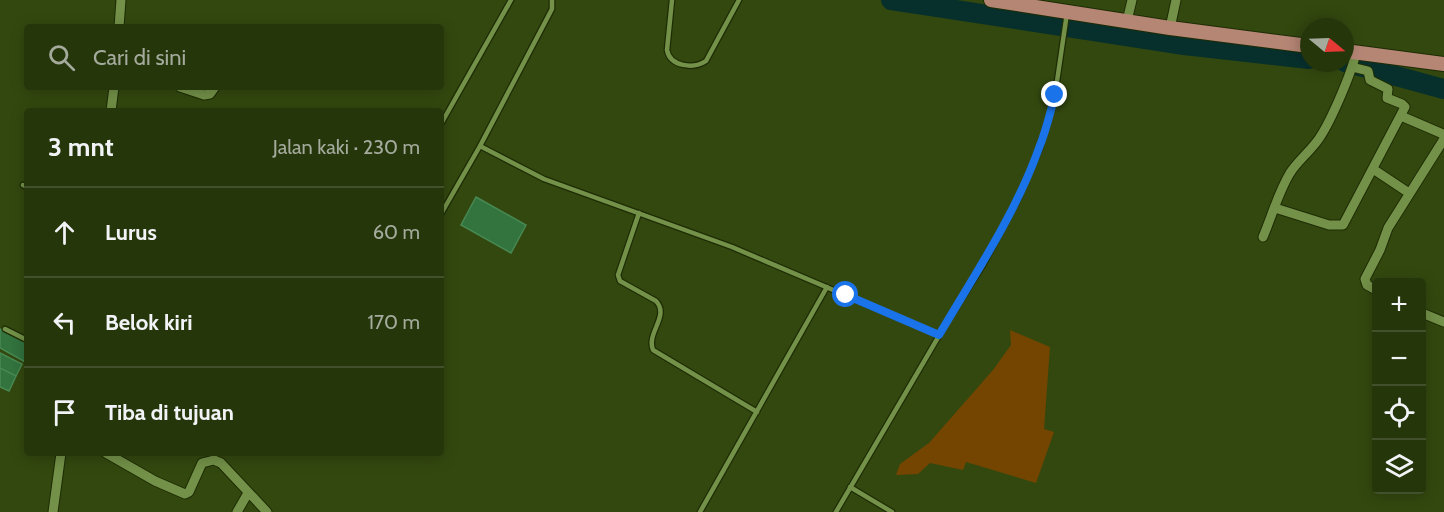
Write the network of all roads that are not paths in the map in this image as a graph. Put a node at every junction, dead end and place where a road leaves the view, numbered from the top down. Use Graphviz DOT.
graph roads {
  1 [pos="122,0"];
  2 [pos="511,0"];
  3 [pos="552,0"];
  4 [pos="672,0"];
  5 [pos="739,0"];
  6 [pos="993,0"];
  7 [pos="1132,0"];
  8 [pos="1176,0"];
  9 [pos="1067,15"];
  10 [pos="1127,21"];
  11 [pos="119,24"];
  12 [pos="1170,28"];
  13 [pos="1300,45"];
  14 [pos="1358,61"];
  15 [pos="1443,66"];
  16 [pos="114,90"];
  17 [pos="189,90"];
  18 [pos="213,90"];
  19 [pos="111,108"];
  20 [pos="1401,117"];
  21 [pos="444,119"];
  22 [pos="480,146"];
  23 [pos="1373,169"];
  24 [pos="1409,193"];
  25 [pos="1275,208"];
  26 [pos="444,209"];
  27 [pos="639,213"];
  28 [pos="1263,237"];
  29 [pos="827,287"];
  30 [pos="1372,288"];
  31 [pos="1426,315"];
  32 [pos="1444,322"];
  33 [pos="5,329"];
  34 [pos="939,335"];
  35 [pos="24,338"];
  36 [pos="757,412"];
  37 [pos="61,456"];
  38 [pos="111,456"];
  39 [pos="850,487"];
  40 [pos="249,493"];
  41 [pos="53,512"];
  42 [pos="237,512"];
  43 [pos="267,512"];
  44 [pos="700,512"];
  45 [pos="836,512"];
  46 [pos="892,512"];
  1 -- 11 [label="street"];
  2 -- 21 [label="lane"];
  3 -- 22 [label="lane"];
  4 -- 5 [label="lane"];
  6 -- 9 [label="main road"];
  7 -- 10 [label="street"];
  8 -- 12 [label="street"];
  9 -- 10 [label="main road"];
  9 -- 34 [label="lane"];
  10 -- 12 [label="main road"];
  12 -- 13 [label="main road"];
  14 -- 15 [label="main road"];
  14 -- 20 [label="street"];
  14 -- 25 [label="street"];
  16 -- 19 [label="street"];
  17 -- 18 [label="street"];
  20 -- 23 [label="street"];
  20 -- 24 [label="street"];
  22 -- 26 [label="lane"];
  22 -- 27 [label="lane"];
  23 -- 24 [label="street"];
  23 -- 25 [label="street"];
  24 -- 30 [label="street"];
  25 -- 28 [label="street"];
  27 -- 29 [label="lane"];
  27 -- 36 [label="lane"];
  29 -- 34 [label="lane"];
  29 -- 36 [label="lane"];
  31 -- 32 [label="street"];
  33 -- 35 [label="lane"];
  34 -- 39 [label="lane"];
  36 -- 44 [label="lane"];
  37 -- 41 [label="street"];
  38 -- 40 [label="street"];
  39 -- 45 [label="lane"];
  39 -- 46 [label="lane"];
  40 -- 42 [label="street"];
  40 -- 43 [label="street"];
}
